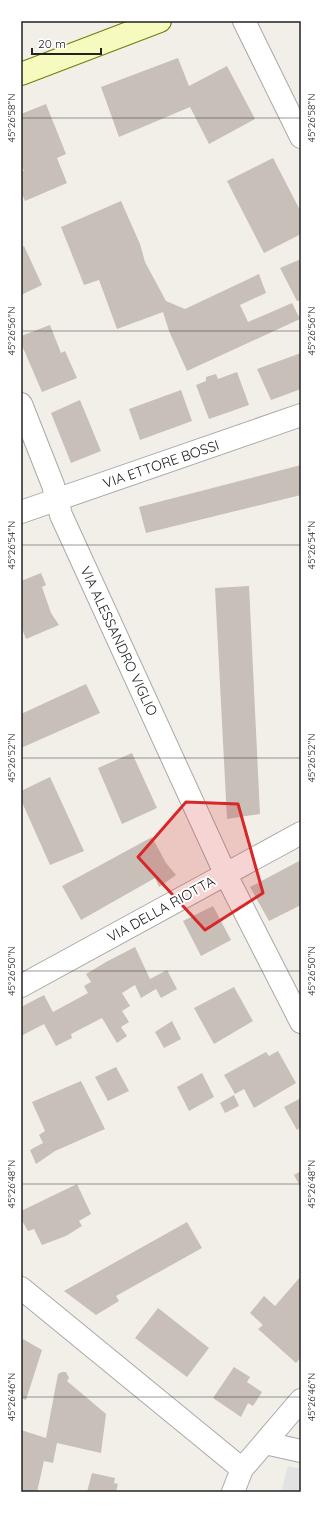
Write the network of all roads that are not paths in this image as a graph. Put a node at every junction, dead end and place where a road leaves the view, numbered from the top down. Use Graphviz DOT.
graph roads {
  1 [pos="160,21"];
  2 [pos="244,21"];
  3 [pos="21,74"];
  4 [pos="301,137"];
  5 [pos="21,404"];
  6 [pos="301,415"];
  7 [pos="57,499"];
  8 [pos="21,512"];
  9 [pos="301,833"];
  10 [pos="225,873"];
  11 [pos="21,986"];
  12 [pos="301,1022"];
  13 [pos="21,1288"];
  14 [pos="301,1400"];
  15 [pos="265,1443"];
  16 [pos="301,1452"];
  17 [pos="238,1479"];
  1 -- 3 [label="main road"];
  2 -- 4 [label="street"];
  5 -- 7 [label="street, VIA ALESSANDRO VIGLIO"];
  6 -- 7 [label="street, VIA ETTORE BOSSI"];
  7 -- 8 [label="street, VIA ETTORE BOSSI"];
  7 -- 10 [label="street, VIA ALESSANDRO VIGLIO"];
  9 -- 10 [label="street, VIA DELLA RIOTTA"];
  10 -- 11 [label="street, VIA DELLA RIOTTA"];
  10 -- 12 [label="street, VIA ALESSANDRO VIGLIO"];
  13 -- 17 [label="street"];
  14 -- 15 [label="street"];
  15 -- 16 [label="street"];
  15 -- 17 [label="street"];
}
